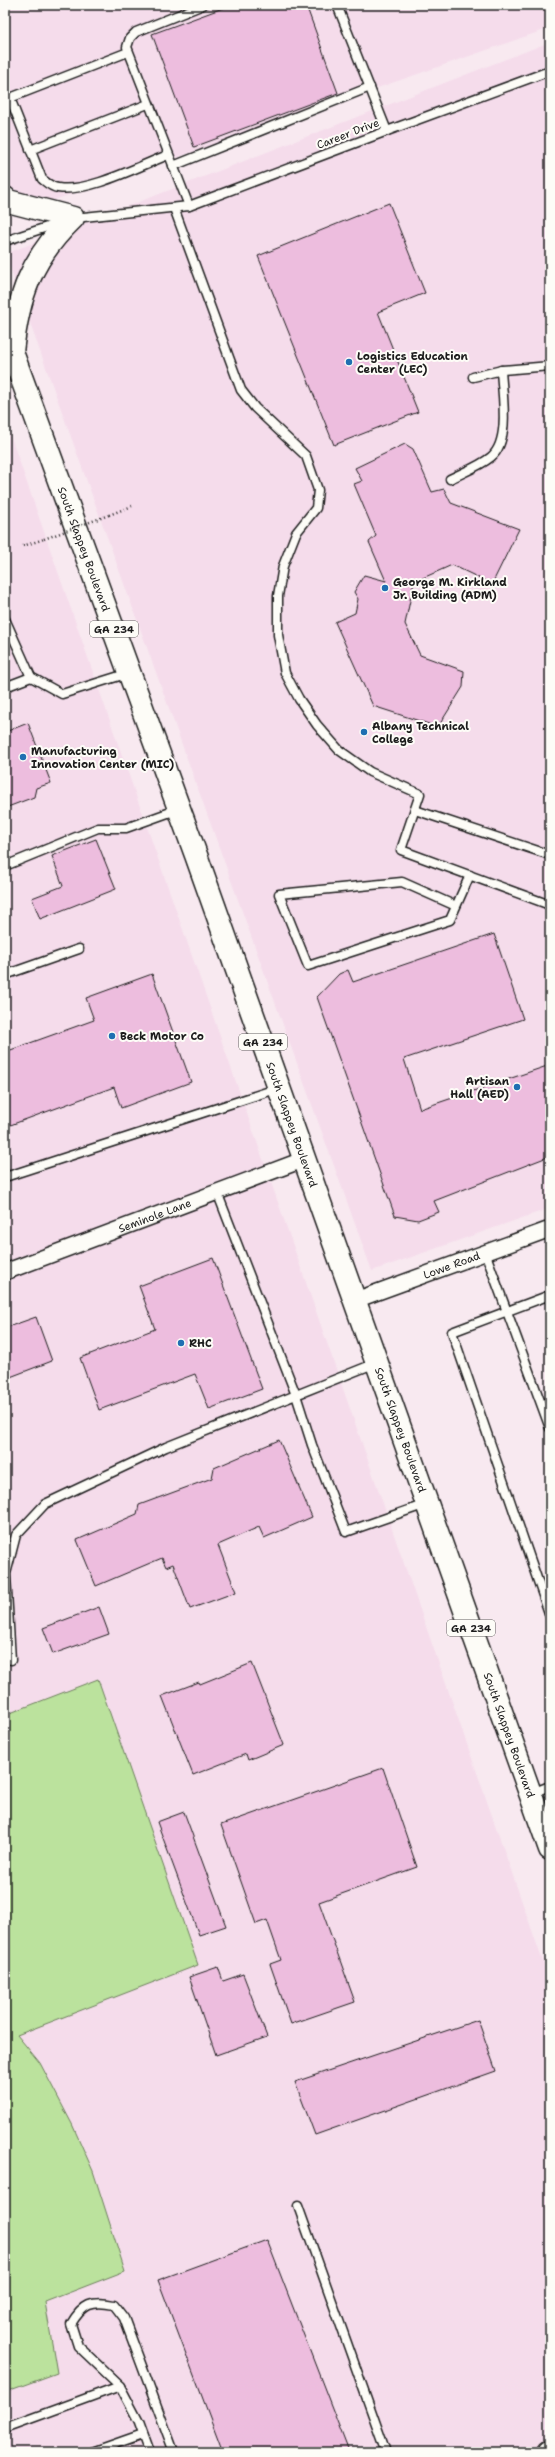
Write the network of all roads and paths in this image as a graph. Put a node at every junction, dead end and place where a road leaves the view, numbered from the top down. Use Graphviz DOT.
graph roads {
  1 [pos="203,5"];
  2 [pos="337,5"];
  3 [pos="128,52"];
  4 [pos="550,73"];
  5 [pos="370,87"];
  6 [pos="148,104"];
  7 [pos="388,131"];
  8 [pos="30,150"];
  9 [pos="168,155"];
  10 [pos="173,166"];
  11 [pos="5,198"];
  12 [pos="189,206"];
  13 [pos="174,208"];
  14 [pos="73,218"];
  15 [pos="5,241"];
  16 [pos="8,343"];
  17 [pos="550,366"];
  18 [pos="500,370"];
  19 [pos="474,377"];
  20 [pos="450,479"];
  21 [pos="132,506"];
  22 [pos="22,546"];
  23 [pos="5,618"];
  24 [pos="130,673"];
  25 [pos="31,677"];
  26 [pos="5,687"];
  27 [pos="179,808"];
  28 [pos="415,810"];
  29 [pos="550,855"];
  30 [pos="5,866"];
  31 [pos="470,876"];
  32 [pos="550,905"];
  33 [pos="456,906"];
  34 [pos="78,949"];
  35 [pos="5,975"];
  36 [pos="280,1088"];
  37 [pos="305,1159"];
  38 [pos="5,1177"];
  39 [pos="217,1192"];
  40 [pos="550,1229"];
  41 [pos="485,1252"];
  42 [pos="5,1272"];
  43 [pos="550,1295"];
  44 [pos="353,1301"];
  45 [pos="508,1311"];
  46 [pos="376,1363"];
  47 [pos="296,1395"];
  48 [pos="550,1428"];
  49 [pos="426,1504"];
  50 [pos="550,1616"];
  51 [pos="11,1660"];
  52 [pos="540,1790"];
  53 [pos="550,1849"];
  54 [pos="298,2206"];
  55 [pos="120,2386"];
  56 [pos="5,2428"];
  57 [pos="143,2434"];
  58 [pos="92,2452"];
  59 [pos="150,2452"];
  60 [pos="174,2452"];
  61 [pos="386,2452"];
  1 -- 3 [label="lane"];
  2 -- 5 [label="lane, Career Drive"];
  3 -- 6 [label="lane"];
  3 -- 8 [label="lane"];
  4 -- 7 [label="lane"];
  5 -- 7 [label="lane, Career Drive"];
  5 -- 10 [label="lane"];
  6 -- 8 [label="lane"];
  6 -- 9 [label="lane"];
  7 -- 12 [label="lane, Career Drive"];
  8 -- 9 [label="lane"];
  9 -- 10 [label="lane"];
  10 -- 12 [label="lane"];
  11 -- 14 [label="main road"];
  12 -- 13 [label="lane, Career Drive"];
  13 -- 14 [label="lane, Career Drive"];
  13 -- 28 [label="lane"];
  14 -- 15 [label="lane, Career Drive"];
  14 -- 16 [label="main road"];
  16 -- 24 [label="main road, South Slappey Boulevard / GA 234"];
  17 -- 18 [label="lane"];
  18 -- 19 [label="lane"];
  18 -- 20 [label="lane"];
  21 -- 22 [label="path, bridge"];
  23 -- 25 [label="lane"];
  24 -- 25 [label="lane"];
  24 -- 27 [label="main road, South Slappey Boulevard / GA 234"];
  25 -- 26 [label="lane"];
  27 -- 30 [label="lane"];
  27 -- 36 [label="main road, South Slappey Boulevard / GA 234"];
  28 -- 29 [label="lane"];
  28 -- 31 [label="lane"];
  31 -- 32 [label="lane"];
  31 -- 33 [label="lane"];
  33 -- 33 [label="lane"];
  34 -- 35 [label="lane"];
  36 -- 37 [label="main road, South Slappey Boulevard / GA 234"];
  36 -- 38 [label="lane"];
  37 -- 39 [label="street, Seminole Lane"];
  37 -- 44 [label="main road, South Slappey Boulevard / GA 234"];
  39 -- 42 [label="street, Seminole Lane"];
  39 -- 47 [label="lane"];
  40 -- 41 [label="street, Lowe Road"];
  41 -- 44 [label="street, Lowe Road"];
  41 -- 45 [label="lane"];
  43 -- 45 [label="lane"];
  44 -- 46 [label="main road, South Slappey Boulevard / GA 234"];
  45 -- 48 [label="lane"];
  45 -- 50 [label="lane"];
  46 -- 47 [label="lane"];
  46 -- 49 [label="main road, South Slappey Boulevard / GA 234"];
  47 -- 49 [label="lane"];
  47 -- 51 [label="lane"];
  49 -- 52 [label="main road, South Slappey Boulevard / GA 234"];
  52 -- 53 [label="main road, South Slappey Boulevard / GA 234"];
  54 -- 61 [label="lane"];
  55 -- 56 [label="lane"];
  55 -- 57 [label="lane"];
  55 -- 60 [label="lane"];
  57 -- 58 [label="lane"];
  57 -- 59 [label="lane"];
}
